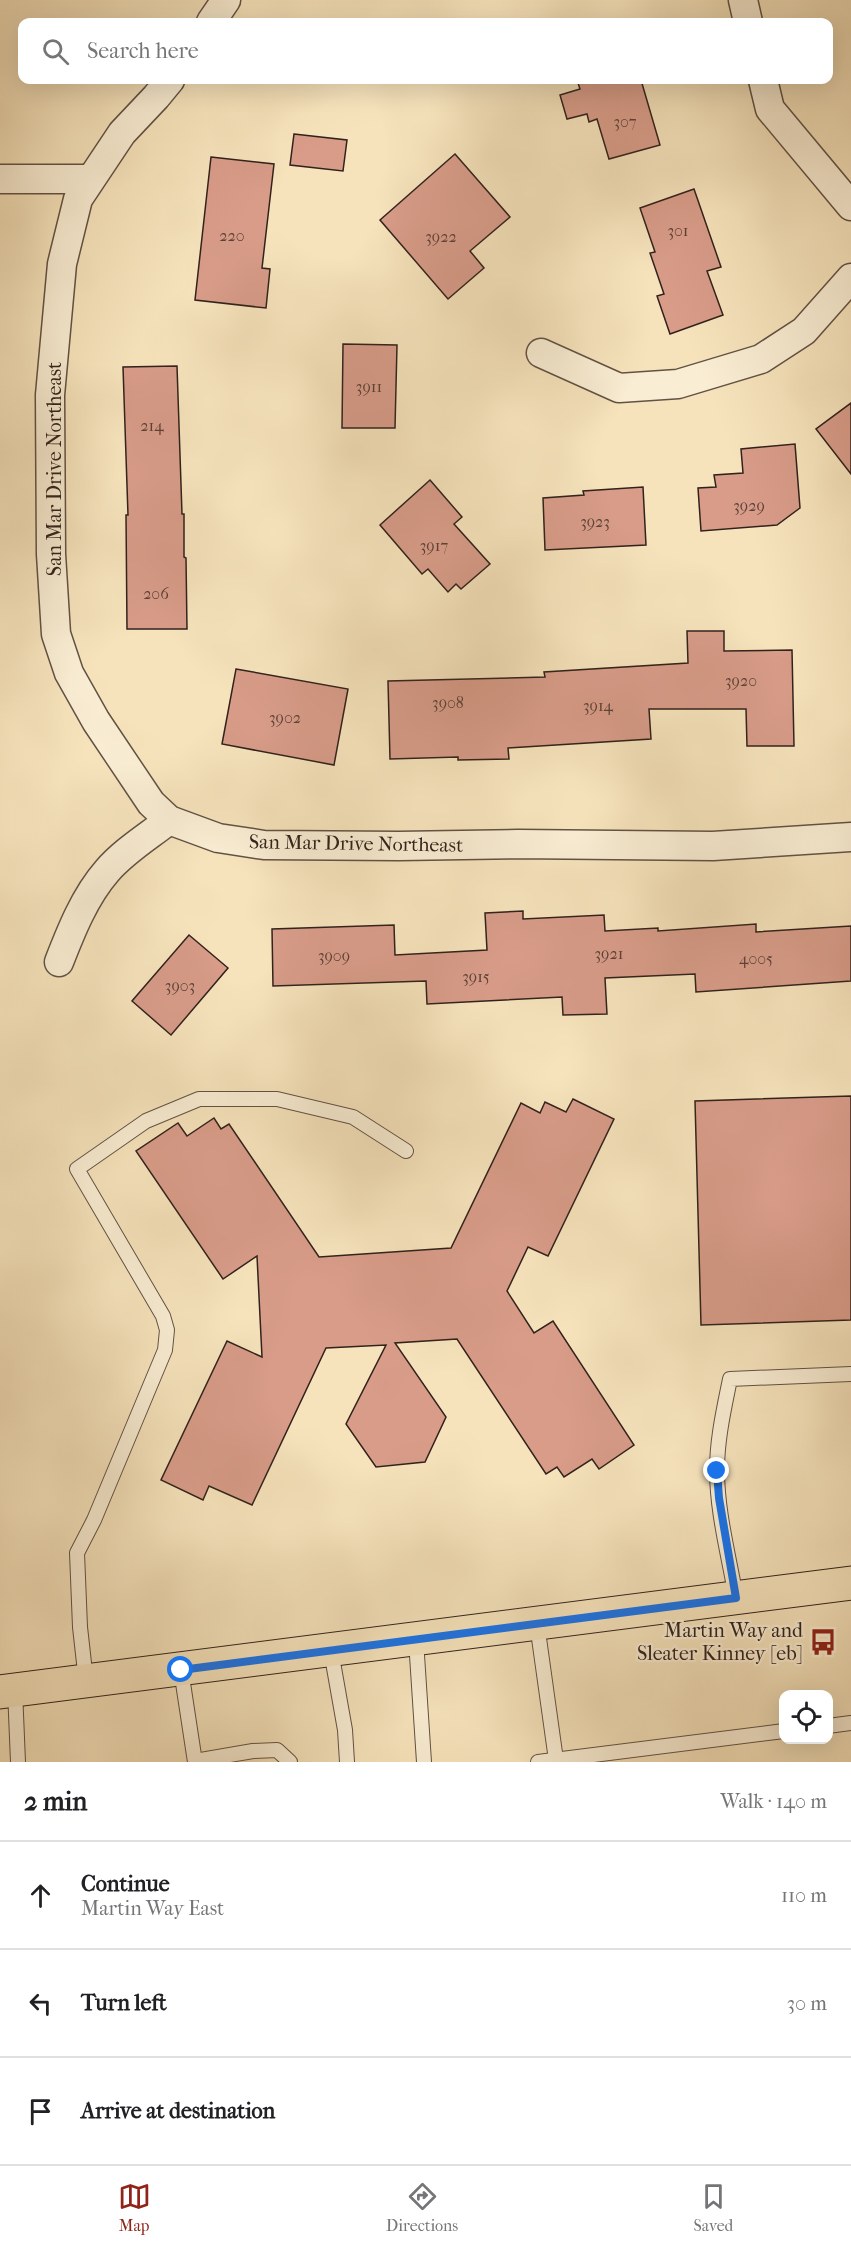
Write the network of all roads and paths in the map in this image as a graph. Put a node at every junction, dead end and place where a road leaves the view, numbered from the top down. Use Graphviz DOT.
graph roads {
  1 [pos="226,0"];
  2 [pos="742,0"];
  3 [pos="214,18"];
  4 [pos="747,18"];
  5 [pos="167,84"];
  6 [pos="764,84"];
  7 [pos="0,179"];
  8 [pos="90,179"];
  9 [pos="851,206"];
  10 [pos="851,278"];
  11 [pos="541,353"];
  12 [pos="169,820"];
  13 [pos="851,837"];
  14 [pos="59,962"];
  15 [pos="406,1150"];
  16 [pos="851,1374"];
  17 [pos="851,1583"];
  18 [pos="736,1598"];
  19 [pos="537,1624"];
  20 [pos="416,1640"];
  21 [pos="331,1651"];
  22 [pos="181,1670"];
  23 [pos="86,1681"];
  24 [pos="7,1691"];
  25 [pos="851,1723"];
  26 [pos="833,1725"];
  27 [pos="779,1732"];
  28 [pos="583,1759"];
  29 [pos="556,1760"];
  30 [pos="18,1762"];
  31 [pos="195,1762"];
  32 [pos="290,1762"];
  33 [pos="347,1762"];
  34 [pos="424,1762"];
  35 [pos="538,1762"];
  1 -- 3 [label="street"];
  2 -- 4 [label="street"];
  5 -- 8 [label="street, San Mar Drive Northeast"];
  6 -- 9 [label="street"];
  7 -- 8 [label="street"];
  8 -- 12 [label="street, San Mar Drive Northeast"];
  10 -- 11 [label="street"];
  12 -- 13 [label="street, San Mar Drive Northeast"];
  12 -- 14 [label="street"];
  15 -- 23 [label="lane"];
  16 -- 18 [label="lane"];
  17 -- 18 [label="main road"];
  18 -- 19 [label="main road"];
  19 -- 20 [label="main road"];
  19 -- 29 [label="lane"];
  20 -- 21 [label="main road"];
  20 -- 34 [label="lane"];
  21 -- 22 [label="main road"];
  21 -- 33 [label="lane"];
  22 -- 23 [label="main road"];
  22 -- 31 [label="lane"];
  23 -- 24 [label="main road"];
  24 -- 30 [label="lane"];
  25 -- 26 [label="lane"];
  27 -- 28 [label="lane"];
  28 -- 29 [label="lane"];
  29 -- 35 [label="lane"];
  31 -- 32 [label="lane"];
}
